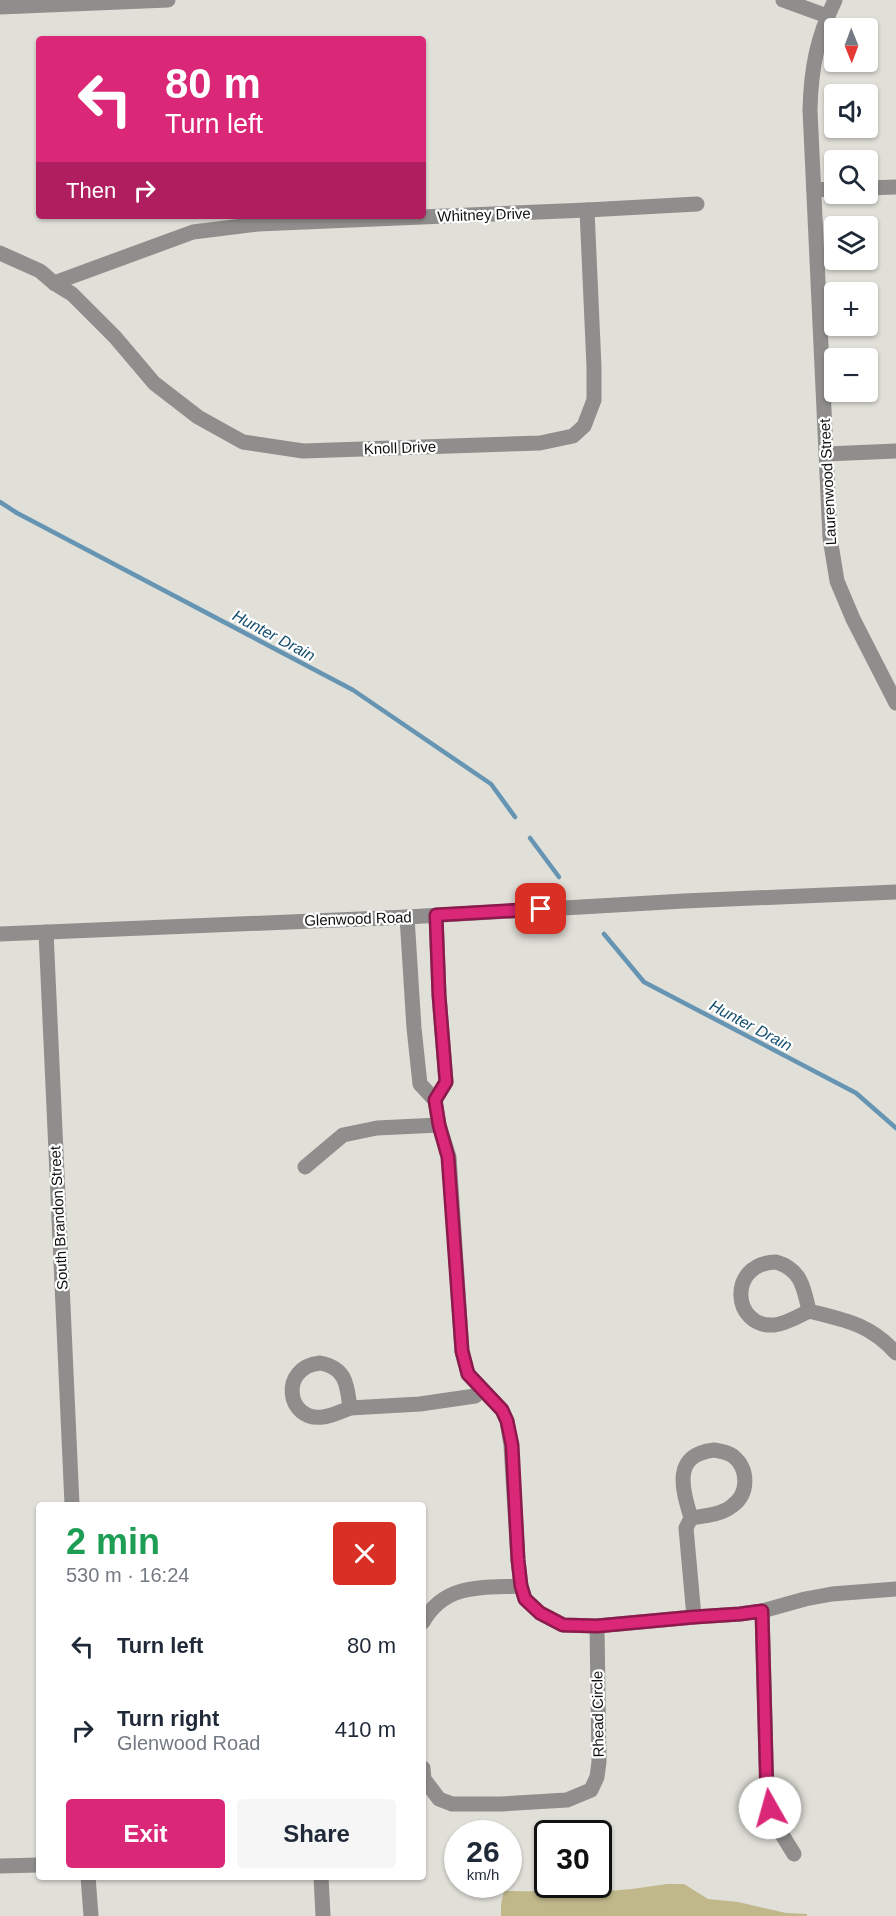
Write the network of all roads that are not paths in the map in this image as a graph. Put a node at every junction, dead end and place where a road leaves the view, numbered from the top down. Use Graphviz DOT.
graph roads {
  1 [pos="168,0"];
  2 [pos="783,0"];
  3 [pos="835,0"];
  4 [pos="0,7"];
  5 [pos="827,16"];
  6 [pos="896,187"];
  7 [pos="878,188"];
  8 [pos="814,190"];
  9 [pos="824,190"];
  10 [pos="697,204"];
  11 [pos="586,210"];
  12 [pos="426,217"];
  13 [pos="375,219"];
  14 [pos="0,253"];
  15 [pos="54,282"];
  16 [pos="896,451"];
  17 [pos="826,454"];
  18 [pos="896,703"];
  19 [pos="896,892"];
  20 [pos="436,915"];
  21 [pos="407,917"];
  22 [pos="46,932"];
  23 [pos="0,934"];
  24 [pos="441,1016"];
  25 [pos="413,1018"];
  26 [pos="435,1100"];
  27 [pos="439,1125"];
  28 [pos="305,1167"];
  29 [pos="809,1311"];
  30 [pos="896,1353"];
  31 [pos="482,1390"];
  32 [pos="350,1408"];
  33 [pos="72,1502"];
  34 [pos="691,1518"];
  35 [pos="521,1586"];
  36 [pos="896,1589"];
  37 [pos="762,1611"];
  38 [pos="426,1617"];
  39 [pos="694,1617"];
  40 [pos="597,1626"];
  41 [pos="426,1782"];
  42 [pos="794,1854"];
  43 [pos="36,1865"];
  44 [pos="0,1866"];
  45 [pos="88,1880"];
  46 [pos="321,1880"];
  47 [pos="91,1916"];
  48 [pos="323,1916"];
  1 -- 4 [label="street"];
  2 -- 5 [label="street"];
  3 -- 5 [label="street, Laurenwood Street"];
  5 -- 8 [label="street, Laurenwood Street"];
  6 -- 7 [label="street"];
  8 -- 9 [label="street"];
  8 -- 17 [label="street, Laurenwood Street"];
  10 -- 11 [label="street, Whitney Drive"];
  11 -- 12 [label="street, Whitney Drive"];
  11 -- 15 [label="street, Knoll Drive"];
  13 -- 15 [label="street, Whitney Drive"];
  14 -- 15 [label="street"];
  16 -- 17 [label="street"];
  17 -- 18 [label="street, Laurenwood Street"];
  19 -- 20 [label="street, Glenwood Road"];
  20 -- 21 [label="street, Glenwood Road"];
  20 -- 24 [label="street"];
  21 -- 22 [label="street, Glenwood Road"];
  21 -- 25 [label="street"];
  22 -- 23 [label="street, Glenwood Road"];
  22 -- 33 [label="street, South Brandon Street"];
  24 -- 25 [label="street"];
  24 -- 26 [label="street"];
  25 -- 26 [label="street"];
  26 -- 27 [label="street"];
  27 -- 28 [label="street"];
  27 -- 31 [label="street"];
  29 -- 29 [label="street"];
  29 -- 30 [label="street"];
  31 -- 32 [label="street"];
  31 -- 35 [label="street"];
  34 -- 34 [label="street"];
  34 -- 39 [label="street"];
  35 -- 38 [label="street"];
  35 -- 40 [label="street"];
  36 -- 37 [label="street"];
  37 -- 39 [label="street"];
  37 -- 42 [label="street"];
  39 -- 40 [label="street"];
  40 -- 41 [label="street, Rhead Circle"];
  43 -- 44 [label="street"];
  45 -- 47 [label="street"];
  46 -- 48 [label="street"];
}
